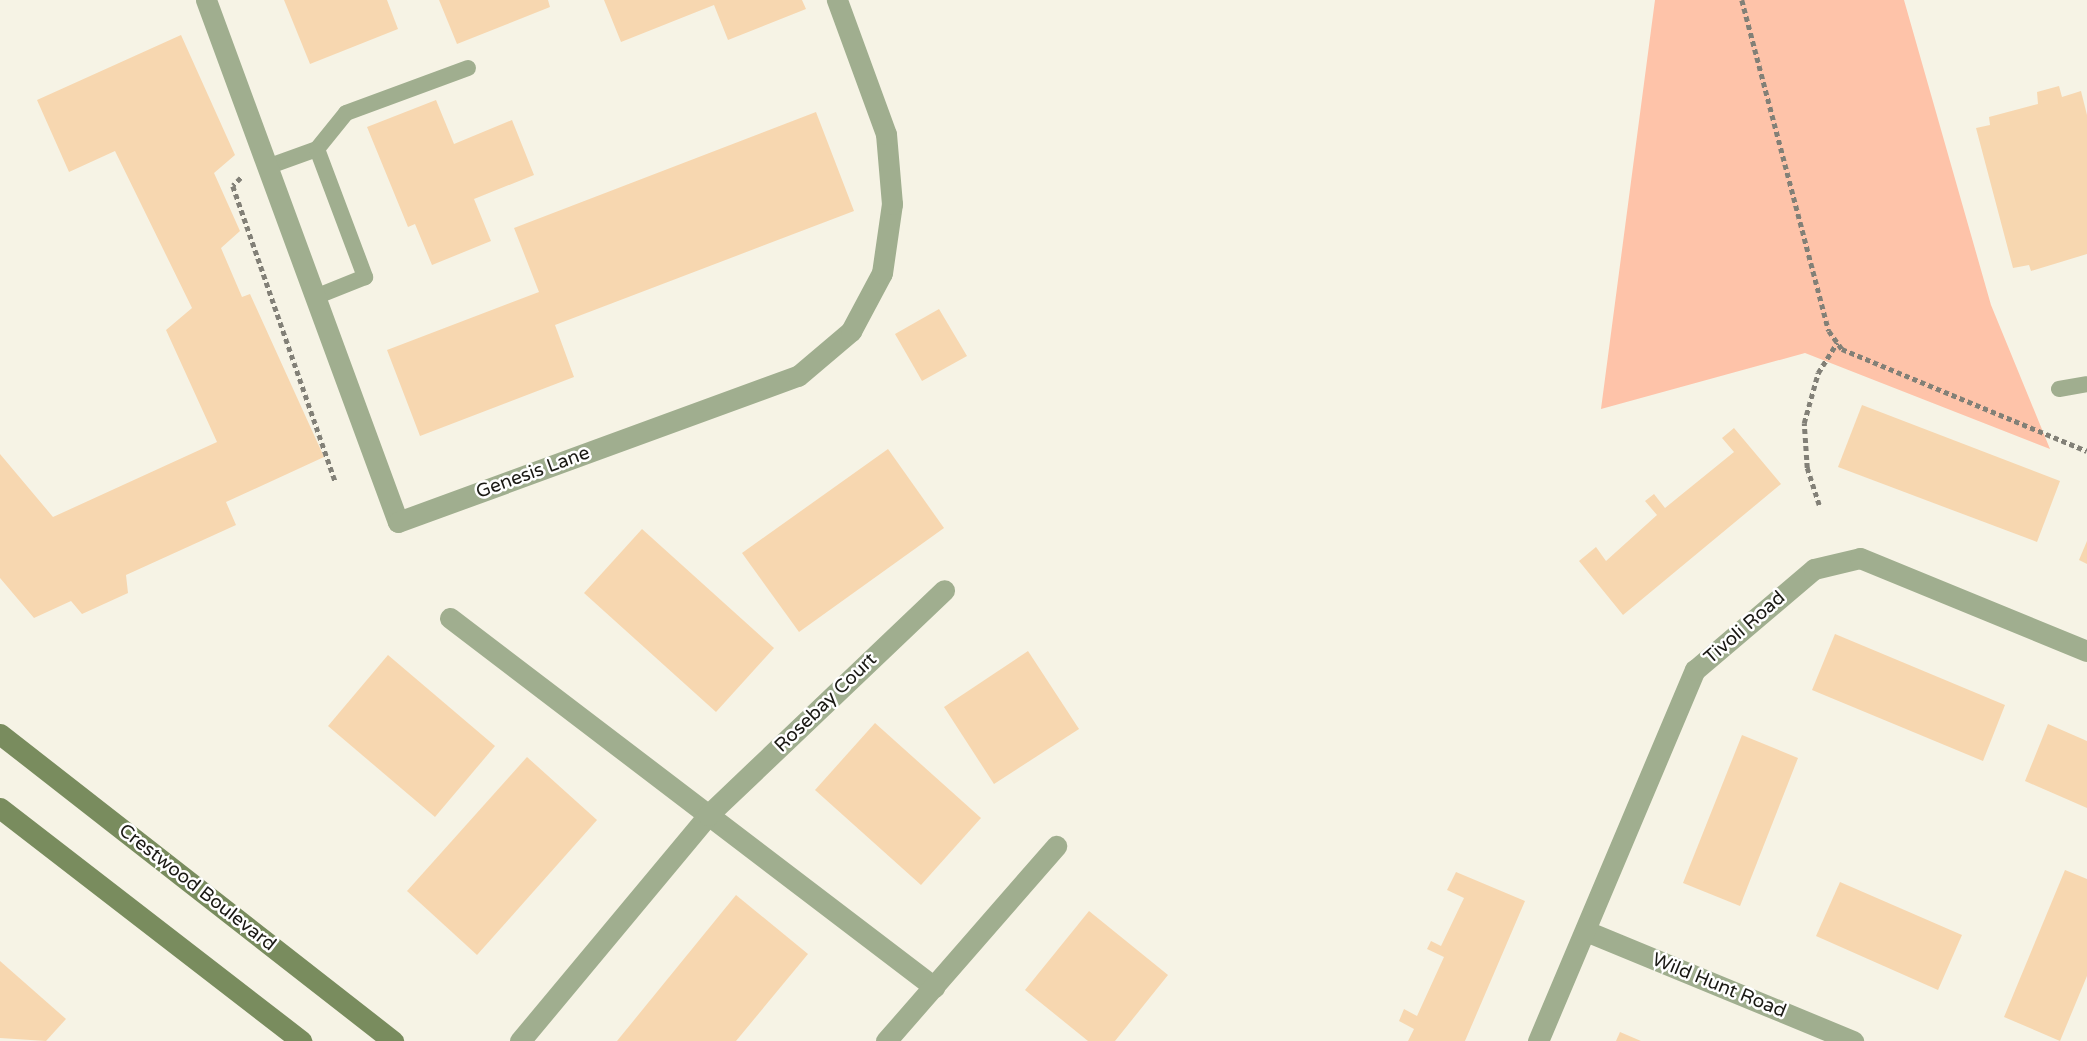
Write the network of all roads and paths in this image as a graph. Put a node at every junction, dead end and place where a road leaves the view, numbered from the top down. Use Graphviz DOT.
graph roads {
  1 [pos="206,0"];
  2 [pos="837,0"];
  3 [pos="1742,0"];
  4 [pos="468,68"];
  5 [pos="317,149"];
  6 [pos="239,164"];
  7 [pos="267,167"];
  8 [pos="315,297"];
  9 [pos="1837,342"];
  10 [pos="2087,384"];
  11 [pos="2059,389"];
  12 [pos="2087,451"];
  13 [pos="336,483"];
  14 [pos="1819,505"];
  15 [pos="944,590"];
  16 [pos="450,618"];
  17 [pos="2087,651"];
  18 [pos="0,734"];
  19 [pos="0,808"];
  20 [pos="708,815"];
  21 [pos="1056,846"];
  22 [pos="1586,931"];
  23 [pos="933,986"];
  24 [pos="300,1041"];
  25 [pos="393,1041"];
  26 [pos="520,1041"];
  27 [pos="886,1041"];
  28 [pos="1538,1041"];
  29 [pos="1853,1041"];
  1 -- 7 [label="street, Genesis Lane"];
  2 -- 8 [label="street, Genesis Lane"];
  3 -- 9 [label="path"];
  4 -- 5 [label="lane"];
  5 -- 7 [label="lane"];
  5 -- 8 [label="lane"];
  6 -- 13 [label="path"];
  7 -- 8 [label="street, Genesis Lane"];
  9 -- 12 [label="path"];
  9 -- 14 [label="path"];
  10 -- 11 [label="lane"];
  15 -- 20 [label="street, Rosebay Court"];
  16 -- 20 [label="street"];
  17 -- 22 [label="street, Tivoli Road"];
  18 -- 25 [label="main road, Crestwood Boulevard"];
  19 -- 24 [label="main road"];
  20 -- 23 [label="street"];
  20 -- 26 [label="street, Rosebay Court"];
  21 -- 23 [label="street"];
  22 -- 28 [label="street, Tivoli Road"];
  22 -- 29 [label="street, Wild Hunt Road"];
  23 -- 27 [label="street"];
}
